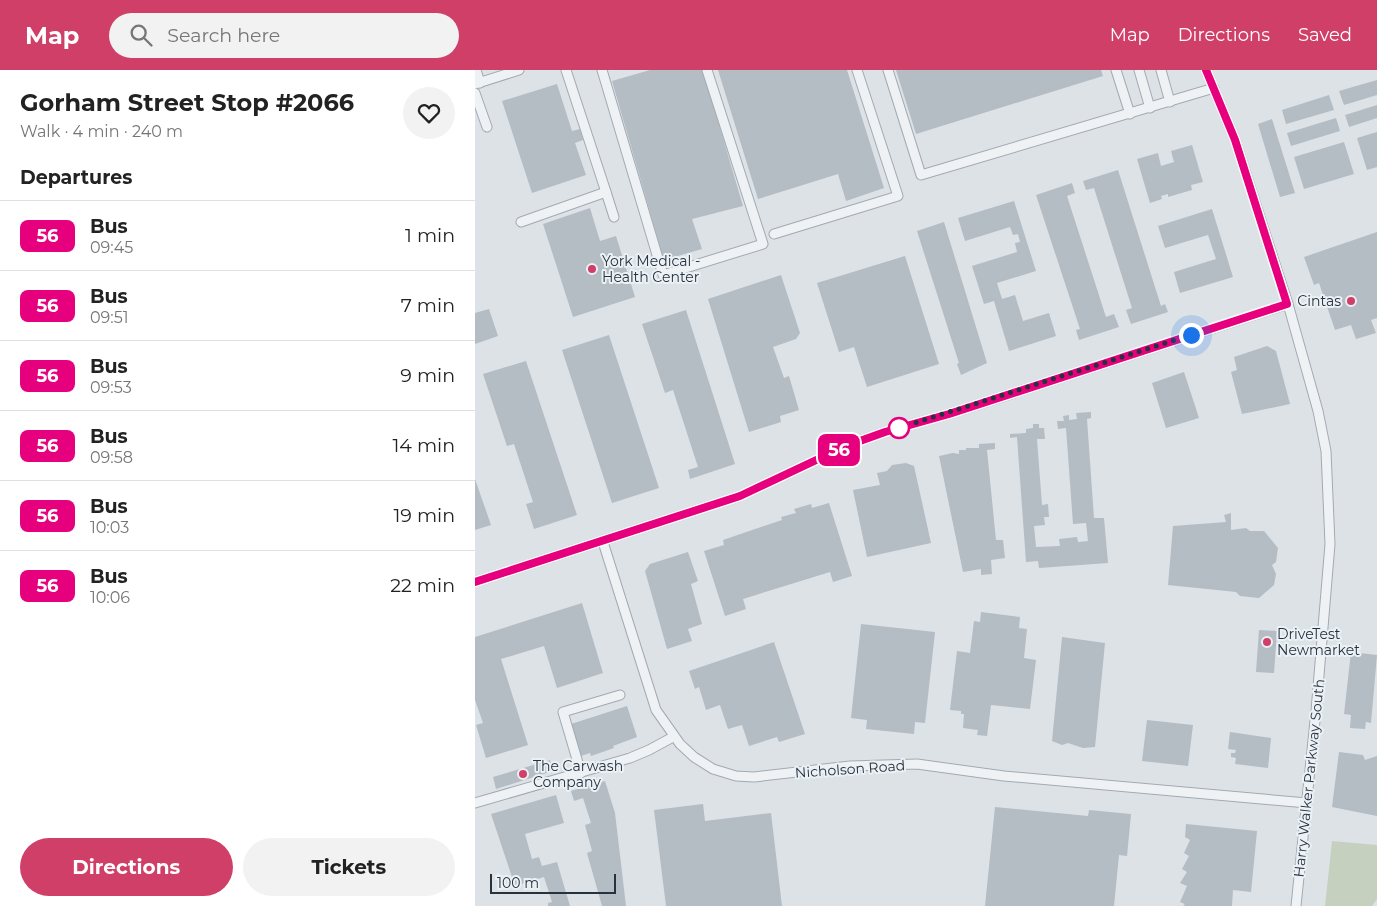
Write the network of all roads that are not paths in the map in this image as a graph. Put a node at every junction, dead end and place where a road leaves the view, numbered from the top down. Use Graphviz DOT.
graph roads {
  1 [pos="476,70"];
  2 [pos="519,70"];
  3 [pos="566,70"];
  4 [pos="602,70"];
  5 [pos="707,70"];
  6 [pos="857,70"];
  7 [pos="888,70"];
  8 [pos="1116,70"];
  9 [pos="1139,70"];
  10 [pos="1161,70"];
  11 [pos="1206,70"];
  12 [pos="477,83"];
  13 [pos="1215,88"];
  14 [pos="475,93"];
  15 [pos="1170,102"];
  16 [pos="1150,108"];
  17 [pos="1130,114"];
  18 [pos="487,127"];
  19 [pos="606,192"];
  20 [pos="614,217"];
  21 [pos="521,222"];
  22 [pos="774,234"];
  23 [pos="1287,304"];
  24 [pos="603,542"];
  25 [pos="475,582"];
  26 [pos="620,695"];
  27 [pos="673,737"];
  28 [pos="581,773"];
  29 [pos="475,803"];
  30 [pos="1307,803"];
  31 [pos="1296,906"];
  1 -- 12 [label="street"];
  2 -- 12 [label="street"];
  3 -- 19 [label="street"];
  4 -- 5 [label="street"];
  6 -- 22 [label="street"];
  7 -- 17 [label="street"];
  8 -- 17 [label="street"];
  9 -- 16 [label="street"];
  10 -- 15 [label="street"];
  11 -- 13 [label="street, Harry Walker Parkway South"];
  13 -- 15 [label="street"];
  13 -- 23 [label="street, Harry Walker Parkway South"];
  14 -- 18 [label="street"];
  15 -- 16 [label="street"];
  16 -- 17 [label="street"];
  19 -- 20 [label="street"];
  19 -- 21 [label="street"];
  23 -- 24 [label="street"];
  23 -- 30 [label="street, Harry Walker Parkway South"];
  24 -- 25 [label="street"];
  24 -- 27 [label="street, Nicholson Road"];
  26 -- 28 [label="street"];
  27 -- 28 [label="street"];
  27 -- 30 [label="street, Nicholson Road"];
  28 -- 29 [label="street"];
  30 -- 31 [label="street, Harry Walker Parkway South"];
}
